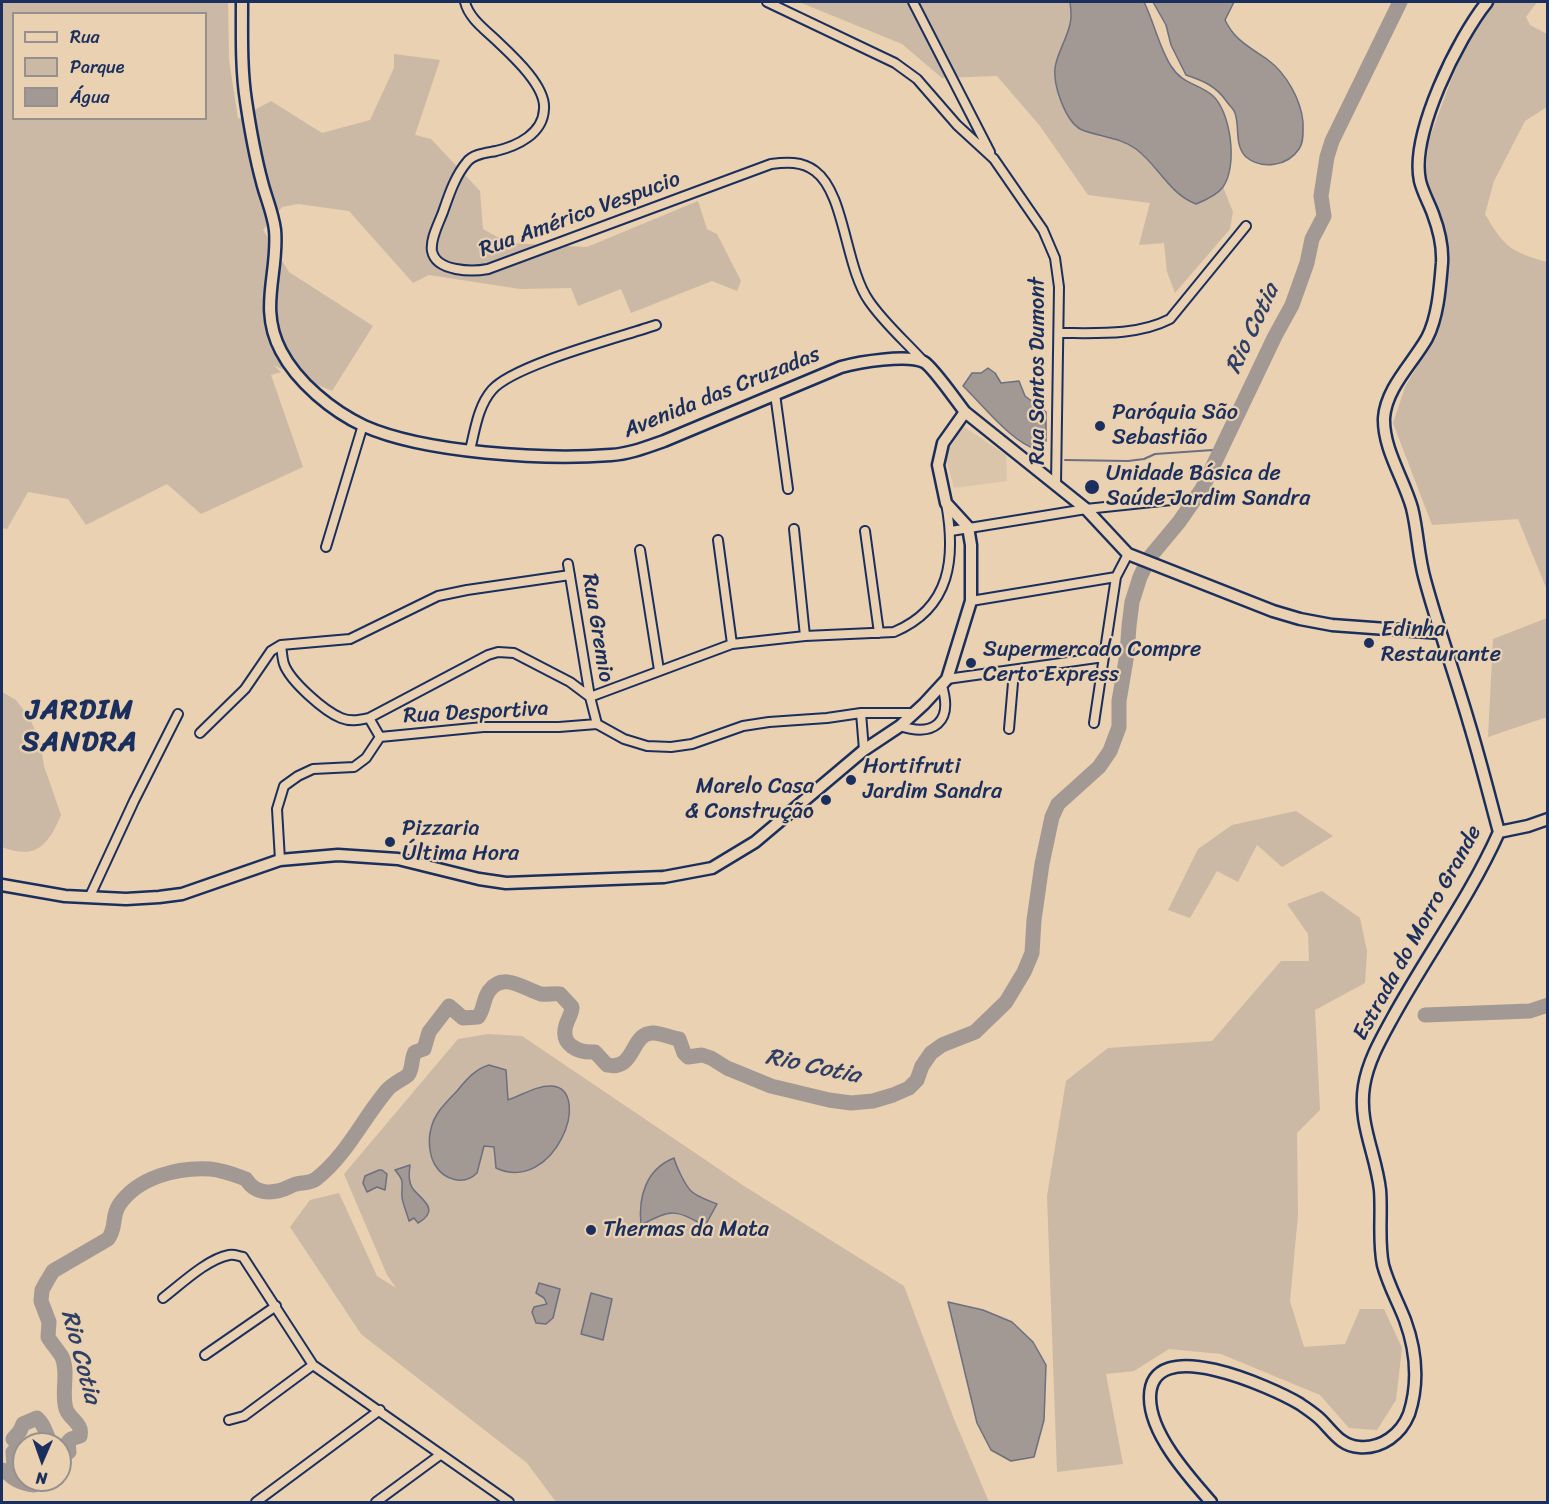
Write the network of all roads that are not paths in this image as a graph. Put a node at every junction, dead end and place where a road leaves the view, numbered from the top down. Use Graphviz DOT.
graph roads {
  1 [pos="242,2"];
  2 [pos="465,2"];
  3 [pos="767,2"];
  4 [pos="913,2"];
  5 [pos="1487,2"];
  6 [pos="993,159"];
  7 [pos="1246,226"];
  8 [pos="656,325"];
  9 [pos="1059,333"];
  10 [pos="924,362"];
  11 [pos="776,394"];
  12 [pos="965,412"];
  13 [pos="363,425"];
  14 [pos="470,450"];
  15 [pos="1056,484"];
  16 [pos="788,489"];
  17 [pos="1181,499"];
  18 [pos="946,503"];
  19 [pos="1086,509"];
  20 [pos="968,527"];
  21 [pos="794,529"];
  22 [pos="865,531"];
  23 [pos="951,531"];
  24 [pos="718,540"];
  25 [pos="326,547"];
  26 [pos="640,550"];
  27 [pos="1128,554"];
  28 [pos="568,564"];
  29 [pos="570,575"];
  30 [pos="1116,577"];
  31 [pos="971,601"];
  32 [pos="879,633"];
  33 [pos="1441,633"];
  34 [pos="805,636"];
  35 [pos="732,644"];
  36 [pos="281,645"];
  37 [pos="1104,657"];
  38 [pos="659,670"];
  39 [pos="1014,671"];
  40 [pos="945,683"];
  41 [pos="590,697"];
  42 [pos="861,713"];
  43 [pos="911,713"];
  44 [pos="178,714"];
  45 [pos="369,718"];
  46 [pos="1094,723"];
  47 [pos="597,724"];
  48 [pos="900,726"];
  49 [pos="1009,729"];
  50 [pos="200,733"];
  51 [pos="380,737"];
  52 [pos="864,750"];
  53 [pos="1548,819"];
  54 [pos="1499,832"];
  55 [pos="280,860"];
  56 [pos="2,885"];
  57 [pos="90,896"];
  58 [pos="163,1298"];
  59 [pos="276,1306"];
  60 [pos="205,1355"];
  61 [pos="313,1365"];
  62 [pos="380,1410"];
  63 [pos="229,1420"];
  64 [pos="440,1455"];
  65 [pos="256,1503"];
  66 [pos="376,1503"];
  67 [pos="508,1503"];
  68 [pos="1211,1503"];
  1 -- 13 [label="street, Avenida das Cruzadas"];
  2 -- 10 [label="street, Rua Américo Vespucio"];
  3 -- 6 [label="street, Rua Santos Dumont"];
  4 -- 6 [label="street"];
  5 -- 33 [label="street, Estrada do Morro Grande"];
  6 -- 9 [label="street, Rua Santos Dumont"];
  7 -- 9 [label="street"];
  8 -- 14 [label="street"];
  9 -- 15 [label="street, Rua Santos Dumont"];
  10 -- 11 [label="street, Avenida das Cruzadas"];
  10 -- 12 [label="street"];
  11 -- 14 [label="street, Avenida das Cruzadas"];
  11 -- 16 [label="street"];
  12 -- 15 [label="street"];
  12 -- 18 [label="street"];
  13 -- 14 [label="street, Avenida das Cruzadas"];
  13 -- 25 [label="street"];
  15 -- 19 [label="street"];
  17 -- 19 [label="street"];
  18 -- 20 [label="street"];
  18 -- 23 [label="street"];
  19 -- 20 [label="street"];
  19 -- 27 [label="street"];
  20 -- 23 [label="street"];
  20 -- 31 [label="street"];
  21 -- 34 [label="street"];
  22 -- 32 [label="street"];
  23 -- 32 [label="street"];
  24 -- 35 [label="street"];
  26 -- 38 [label="street"];
  27 -- 30 [label="street"];
  27 -- 33 [label="street"];
  28 -- 29 [label="street, Rua Gremio"];
  29 -- 36 [label="street"];
  29 -- 41 [label="street, Rua Gremio"];
  30 -- 31 [label="street"];
  30 -- 37 [label="street"];
  31 -- 40 [label="street"];
  32 -- 34 [label="street"];
  33 -- 54 [label="street, Estrada do Morro Grande"];
  34 -- 35 [label="street"];
  35 -- 38 [label="street"];
  36 -- 45 [label="street"];
  36 -- 50 [label="street"];
  37 -- 39 [label="street"];
  37 -- 46 [label="street"];
  38 -- 41 [label="street"];
  39 -- 40 [label="street"];
  39 -- 49 [label="street"];
  40 -- 43 [label="street"];
  40 -- 48 [label="street"];
  41 -- 45 [label="street"];
  41 -- 47 [label="street, Rua Gremio"];
  42 -- 43 [label="street"];
  42 -- 47 [label="street"];
  42 -- 52 [label="street"];
  43 -- 48 [label="street"];
  44 -- 57 [label="street"];
  45 -- 51 [label="street, Rua Desportiva"];
  47 -- 51 [label="street, Rua Desportiva"];
  48 -- 52 [label="street"];
  51 -- 55 [label="street"];
  52 -- 55 [label="street"];
  53 -- 54 [label="street"];
  54 -- 68 [label="street, Estrada do Morro Grande"];
  55 -- 57 [label="street"];
  56 -- 57 [label="street"];
  58 -- 59 [label="street"];
  59 -- 60 [label="street"];
  59 -- 61 [label="street"];
  61 -- 62 [label="street"];
  61 -- 63 [label="street"];
  62 -- 64 [label="street"];
  62 -- 65 [label="street"];
  64 -- 66 [label="street"];
  64 -- 67 [label="street"];
}
